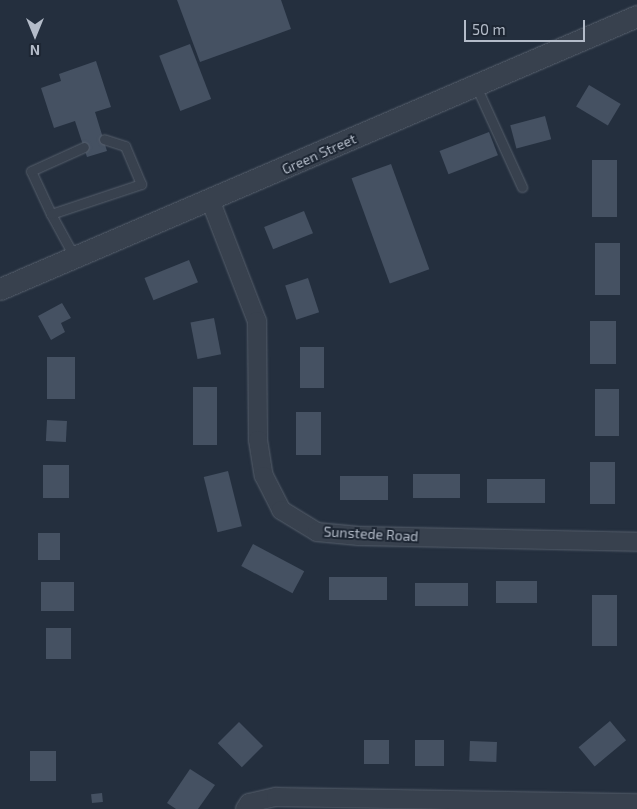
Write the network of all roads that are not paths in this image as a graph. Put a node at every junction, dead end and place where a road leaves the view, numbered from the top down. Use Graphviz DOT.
graph roads {
  1 [pos="637,16"];
  2 [pos="476,86"];
  3 [pos="104,139"];
  4 [pos="84,147"];
  5 [pos="522,187"];
  6 [pos="211,202"];
  7 [pos="51,214"];
  8 [pos="75,258"];
  9 [pos="0,289"];
  10 [pos="637,542"];
  11 [pos="637,803"];
  12 [pos="245,809"];
  1 -- 2 [label="street, Green Street"];
  2 -- 5 [label="lane"];
  2 -- 6 [label="street, Green Street"];
  3 -- 7 [label="lane"];
  4 -- 7 [label="lane"];
  6 -- 8 [label="street, Green Street"];
  6 -- 10 [label="street, Sunstede Road"];
  7 -- 8 [label="lane"];
  8 -- 9 [label="street, Green Street"];
  11 -- 12 [label="street"];
}
